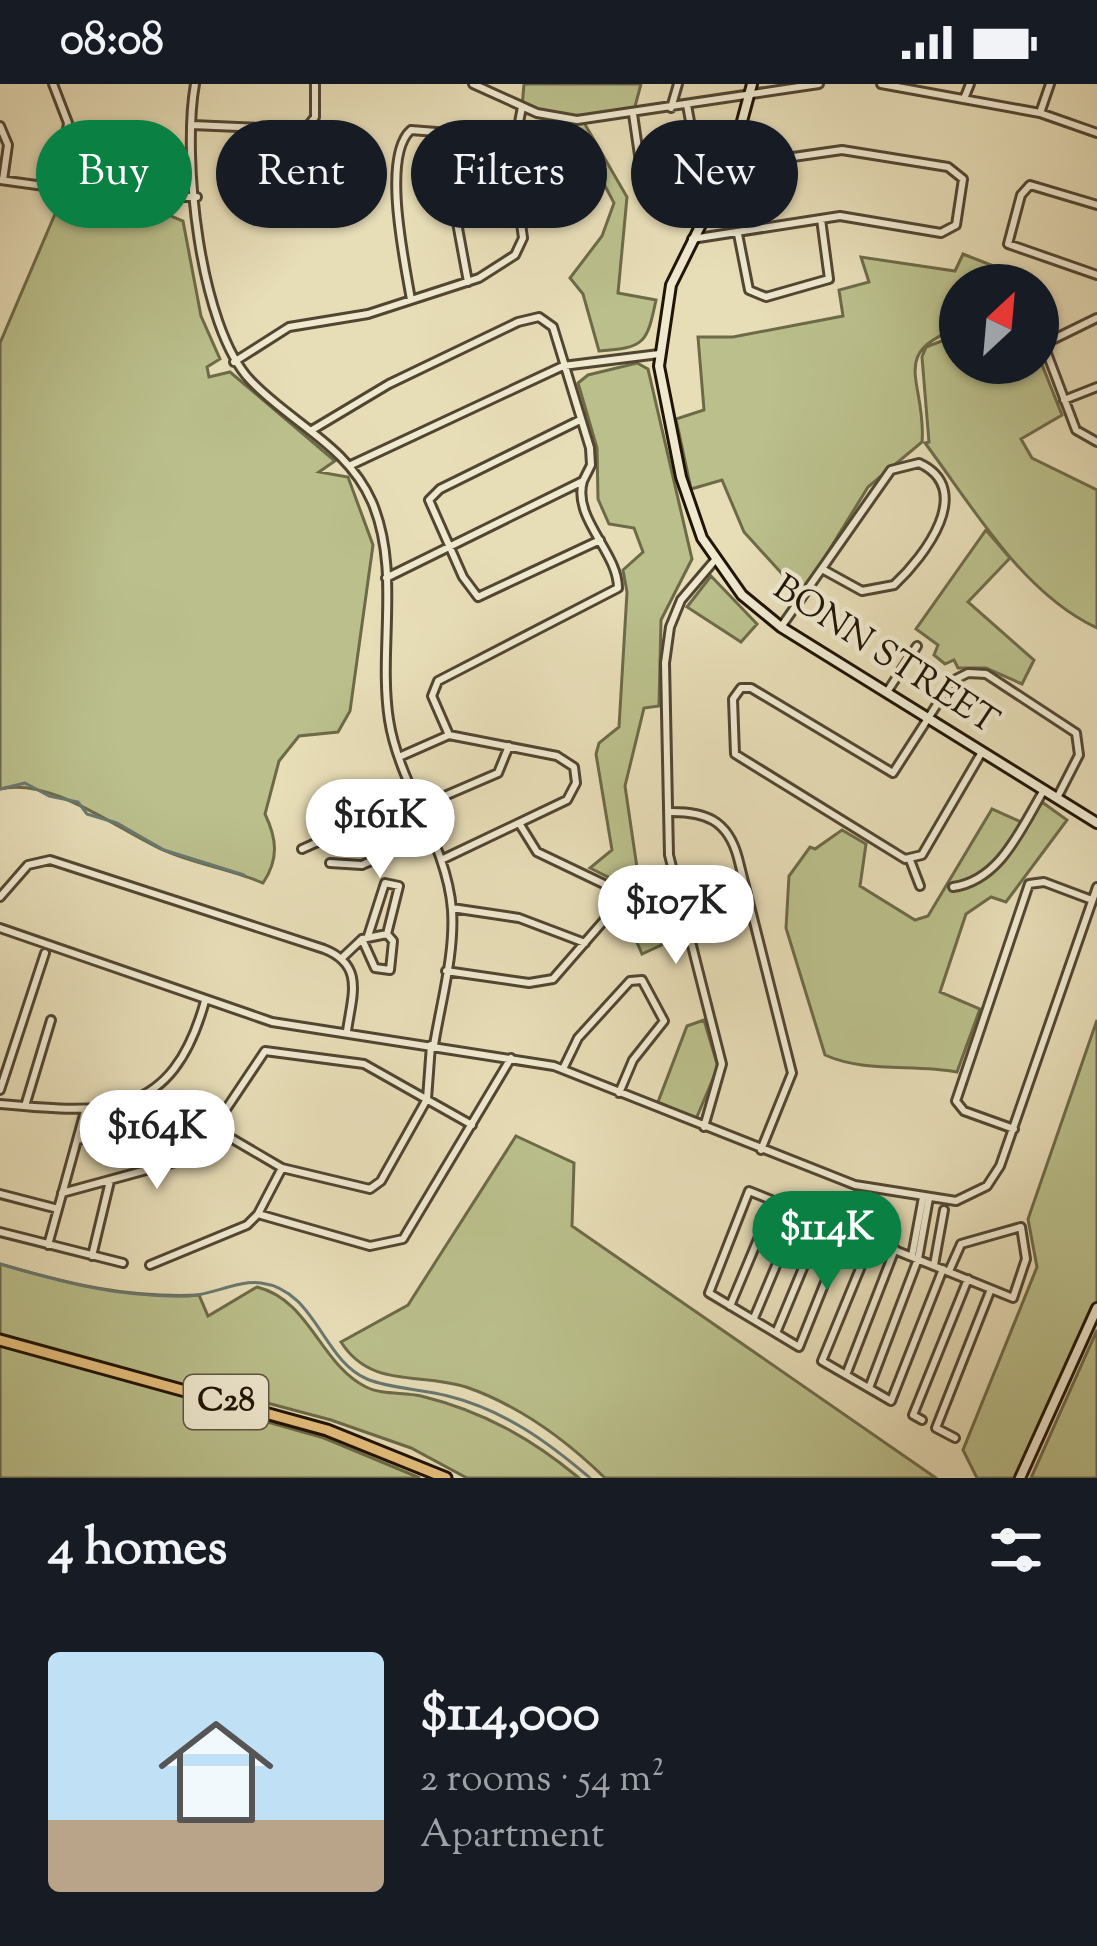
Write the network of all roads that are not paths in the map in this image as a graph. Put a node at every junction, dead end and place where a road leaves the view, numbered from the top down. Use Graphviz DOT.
graph roads {
  1 [pos="52,84"];
  2 [pos="195,84"];
  3 [pos="315,84"];
  4 [pos="473,84"];
  5 [pos="678,84"];
  6 [pos="819,84"];
  7 [pos="881,84"];
  8 [pos="970,84"];
  9 [pos="1050,84"];
  10 [pos="751,89"];
  11 [pos="964,100"];
  12 [pos="687,105"];
  13 [pos="522,107"];
  14 [pos="671,108"];
  15 [pos="1040,113"];
  16 [pos="633,115"];
  17 [pos="67,120"];
  18 [pos="519,120"];
  19 [pos="634,120"];
  20 [pos="690,120"];
  21 [pos="743,120"];
  22 [pos="192,125"];
  23 [pos="0,126"];
  24 [pos="1097,133"];
  25 [pos="798,156"];
  26 [pos="2,181"];
  27 [pos="36,187"];
  28 [pos="192,197"];
  29 [pos="197,197"];
  30 [pos="1097,205"];
  31 [pos="821,219"];
  32 [pos="520,228"];
  33 [pos="698,228"];
  34 [pos="738,234"];
  35 [pos="692,239"];
  36 [pos="1097,275"];
  37 [pos="467,282"];
  38 [pos="411,300"];
  39 [pos="1097,318"];
  40 [pos="659,354"];
  41 [pos="234,362"];
  42 [pos="563,366"];
  43 [pos="1097,387"];
  44 [pos="1064,400"];
  45 [pos="580,420"];
  46 [pos="312,430"];
  47 [pos="1097,442"];
  48 [pos="351,465"];
  49 [pos="583,481"];
  50 [pos="599,540"];
  51 [pos="449,546"];
  52 [pos="715,560"];
  53 [pos="822,568"];
  54 [pos="386,578"];
  55 [pos="782,627"];
  56 [pos="917,646"];
  57 [pos="886,692"];
  58 [pos="929,718"];
  59 [pos="448,734"];
  60 [pos="509,746"];
  61 [pos="982,752"];
  62 [pos="399,757"];
  63 [pos="1044,790"];
  64 [pos="1057,798"];
  65 [pos="417,803"];
  66 [pos="668,812"];
  67 [pos="519,823"];
  68 [pos="1097,823"];
  69 [pos="429,835"];
  70 [pos="302,849"];
  71 [pos="910,860"];
  72 [pos="439,861"];
  73 [pos="330,863"];
  74 [pos="920,886"];
  75 [pos="952,886"];
  76 [pos="1097,887"];
  77 [pos="0,896"];
  78 [pos="1092,900"];
  79 [pos="452,908"];
  80 [pos="0,928"];
  81 [pos="387,934"];
  82 [pos="365,938"];
  83 [pos="586,943"];
  84 [pos="45,953"];
  85 [pos="343,958"];
  86 [pos="446,971"];
  87 [pos="205,1000"];
  88 [pos="51,1020"];
  89 [pos="346,1032"];
  90 [pos="432,1045"];
  91 [pos="512,1057"];
  92 [pos="563,1070"];
  93 [pos="0,1090"];
  94 [pos="154,1093"];
  95 [pos="619,1093"];
  96 [pos="427,1099"];
  97 [pos="0,1104"];
  98 [pos="25,1106"];
  99 [pos="85,1111"];
  100 [pos="472,1125"];
  101 [pos="704,1127"];
  102 [pos="1014,1129"];
  103 [pos="215,1131"];
  104 [pos="77,1140"];
  105 [pos="761,1150"];
  106 [pos="189,1161"];
  107 [pos="282,1168"];
  108 [pos="110,1181"];
  109 [pos="62,1192"];
  110 [pos="0,1194"];
  111 [pos="926,1197"];
  112 [pos="774,1201"];
  113 [pos="58,1209"];
  114 [pos="944,1210"];
  115 [pos="799,1211"];
  116 [pos="258,1214"];
  117 [pos="823,1220"];
  118 [pos="846,1230"];
  119 [pos="0,1232"];
  120 [pos="872,1240"];
  121 [pos="47,1245"];
  122 [pos="895,1250"];
  123 [pos="92,1256"];
  124 [pos="915,1258"];
  125 [pos="122,1263"];
  126 [pos="150,1265"];
  127 [pos="942,1269"];
  128 [pos="968,1279"];
  129 [pos="991,1289"];
  130 [pos="730,1306"];
  131 [pos="1097,1308"];
  132 [pos="753,1319"];
  133 [pos="776,1333"];
  134 [pos="0,1340"];
  135 [pos="846,1375"];
  136 [pos="869,1389"];
  137 [pos="922,1420"];
  138 [pos="955,1438"];
  139 [pos="446,1478"];
  140 [pos="1020,1478"];
  1 -- 17 [label="street"];
  2 -- 22 [label="street"];
  3 -- 22 [label="street"];
  4 -- 13 [label="street"];
  5 -- 14 [label="street"];
  6 -- 10 [label="street"];
  7 -- 11 [label="street"];
  8 -- 11 [label="street"];
  9 -- 15 [label="street"];
  10 -- 12 [label="street"];
  10 -- 21 [label="street, BONN STREET"];
  11 -- 15 [label="street"];
  12 -- 14 [label="street"];
  12 -- 20 [label="street"];
  13 -- 16 [label="street"];
  13 -- 18 [label="street"];
  14 -- 16 [label="street"];
  15 -- 24 [label="street"];
  16 -- 19 [label="street"];
  22 -- 29 [label="street"];
  23 -- 26 [label="street"];
  25 -- 31 [label="street"];
  26 -- 27 [label="street"];
  28 -- 29 [label="street"];
  29 -- 41 [label="street"];
  30 -- 36 [label="street"];
  31 -- 34 [label="street"];
  31 -- 34 [label="street"];
  32 -- 37 [label="street"];
  33 -- 35 [label="street, BONN STREET"];
  34 -- 35 [label="street"];
  35 -- 40 [label="street, BONN STREET"];
  37 -- 38 [label="street"];
  37 -- 38 [label="street"];
  38 -- 41 [label="street"];
  39 -- 44 [label="street"];
  40 -- 42 [label="street"];
  40 -- 52 [label="street, BONN STREET"];
  41 -- 46 [label="street"];
  42 -- 45 [label="street"];
  42 -- 46 [label="street"];
  42 -- 48 [label="street"];
  43 -- 44 [label="street"];
  44 -- 47 [label="street"];
  45 -- 49 [label="street"];
  45 -- 51 [label="street"];
  46 -- 48 [label="street"];
  48 -- 54 [label="street"];
  49 -- 50 [label="street"];
  49 -- 51 [label="street"];
  50 -- 51 [label="street"];
  50 -- 59 [label="street"];
  51 -- 54 [label="street"];
  52 -- 55 [label="street, BONN STREET"];
  52 -- 66 [label="street"];
  53 -- 53 [label="street"];
  53 -- 55 [label="street"];
  54 -- 62 [label="street"];
  55 -- 57 [label="street, BONN STREET"];
  56 -- 57 [label="street"];
  57 -- 58 [label="street, BONN STREET"];
  58 -- 61 [label="street, BONN STREET"];
  58 -- 64 [label="street"];
  58 -- 71 [label="street"];
  59 -- 60 [label="street"];
  59 -- 62 [label="street"];
  60 -- 65 [label="street"];
  60 -- 67 [label="street"];
  61 -- 63 [label="street, BONN STREET"];
  61 -- 71 [label="street"];
  62 -- 65 [label="street"];
  63 -- 64 [label="street, BONN STREET"];
  63 -- 75 [label="street"];
  64 -- 68 [label="street, BONN STREET"];
  65 -- 69 [label="street"];
  65 -- 70 [label="street"];
  66 -- 101 [label="street"];
  66 -- 105 [label="street"];
  67 -- 72 [label="street"];
  67 -- 83 [label="street"];
  69 -- 72 [label="street"];
  69 -- 73 [label="street"];
  71 -- 74 [label="street"];
  72 -- 79 [label="street"];
  76 -- 78 [label="street"];
  77 -- 85 [label="street"];
  78 -- 102 [label="street"];
  78 -- 102 [label="street"];
  79 -- 83 [label="street"];
  79 -- 86 [label="street"];
  80 -- 87 [label="street"];
  81 -- 82 [label="street"];
  81 -- 82 [label="street"];
  81 -- 82 [label="street"];
  82 -- 85 [label="street"];
  83 -- 86 [label="street"];
  84 -- 93 [label="street"];
  85 -- 89 [label="street"];
  86 -- 90 [label="street"];
  87 -- 89 [label="street"];
  87 -- 94 [label="street"];
  88 -- 98 [label="street"];
  89 -- 90 [label="street"];
  90 -- 91 [label="street"];
  90 -- 96 [label="street"];
  91 -- 92 [label="street"];
  91 -- 100 [label="street"];
  92 -- 95 [label="street"];
  92 -- 95 [label="street"];
  94 -- 99 [label="street"];
  94 -- 103 [label="street"];
  95 -- 101 [label="street"];
  96 -- 100 [label="street"];
  96 -- 103 [label="street"];
  96 -- 107 [label="street"];
  97 -- 98 [label="street"];
  98 -- 99 [label="street"];
  99 -- 104 [label="street"];
  100 -- 116 [label="street"];
  101 -- 105 [label="street"];
  102 -- 111 [label="street"];
  103 -- 106 [label="street"];
  103 -- 107 [label="street"];
  104 -- 106 [label="street"];
  104 -- 109 [label="street"];
  105 -- 111 [label="street"];
  106 -- 108 [label="street"];
  107 -- 116 [label="street"];
  108 -- 109 [label="street"];
  108 -- 123 [label="street"];
  109 -- 113 [label="street"];
  110 -- 113 [label="street"];
  111 -- 124 [label="street"];
  112 -- 115 [label="street"];
  112 -- 130 [label="street"];
  112 -- 130 [label="street"];
  113 -- 121 [label="street"];
  114 -- 127 [label="street"];
  115 -- 117 [label="street"];
  115 -- 132 [label="street"];
  116 -- 126 [label="street"];
  117 -- 118 [label="street"];
  117 -- 133 [label="street"];
  118 -- 120 [label="street"];
  118 -- 133 [label="street"];
  119 -- 121 [label="street"];
  120 -- 122 [label="street"];
  120 -- 135 [label="street"];
  121 -- 123 [label="street"];
  122 -- 124 [label="street"];
  122 -- 135 [label="street"];
  123 -- 125 [label="street"];
  124 -- 127 [label="street"];
  124 -- 136 [label="street"];
  127 -- 128 [label="street"];
  127 -- 129 [label="street"];
  127 -- 136 [label="street"];
  128 -- 129 [label="street"];
  128 -- 137 [label="street"];
  129 -- 138 [label="street"];
  130 -- 132 [label="street"];
  131 -- 140 [label="street"];
  132 -- 133 [label="street"];
  134 -- 139 [label="main road, C28"];
  135 -- 136 [label="street"];
}
